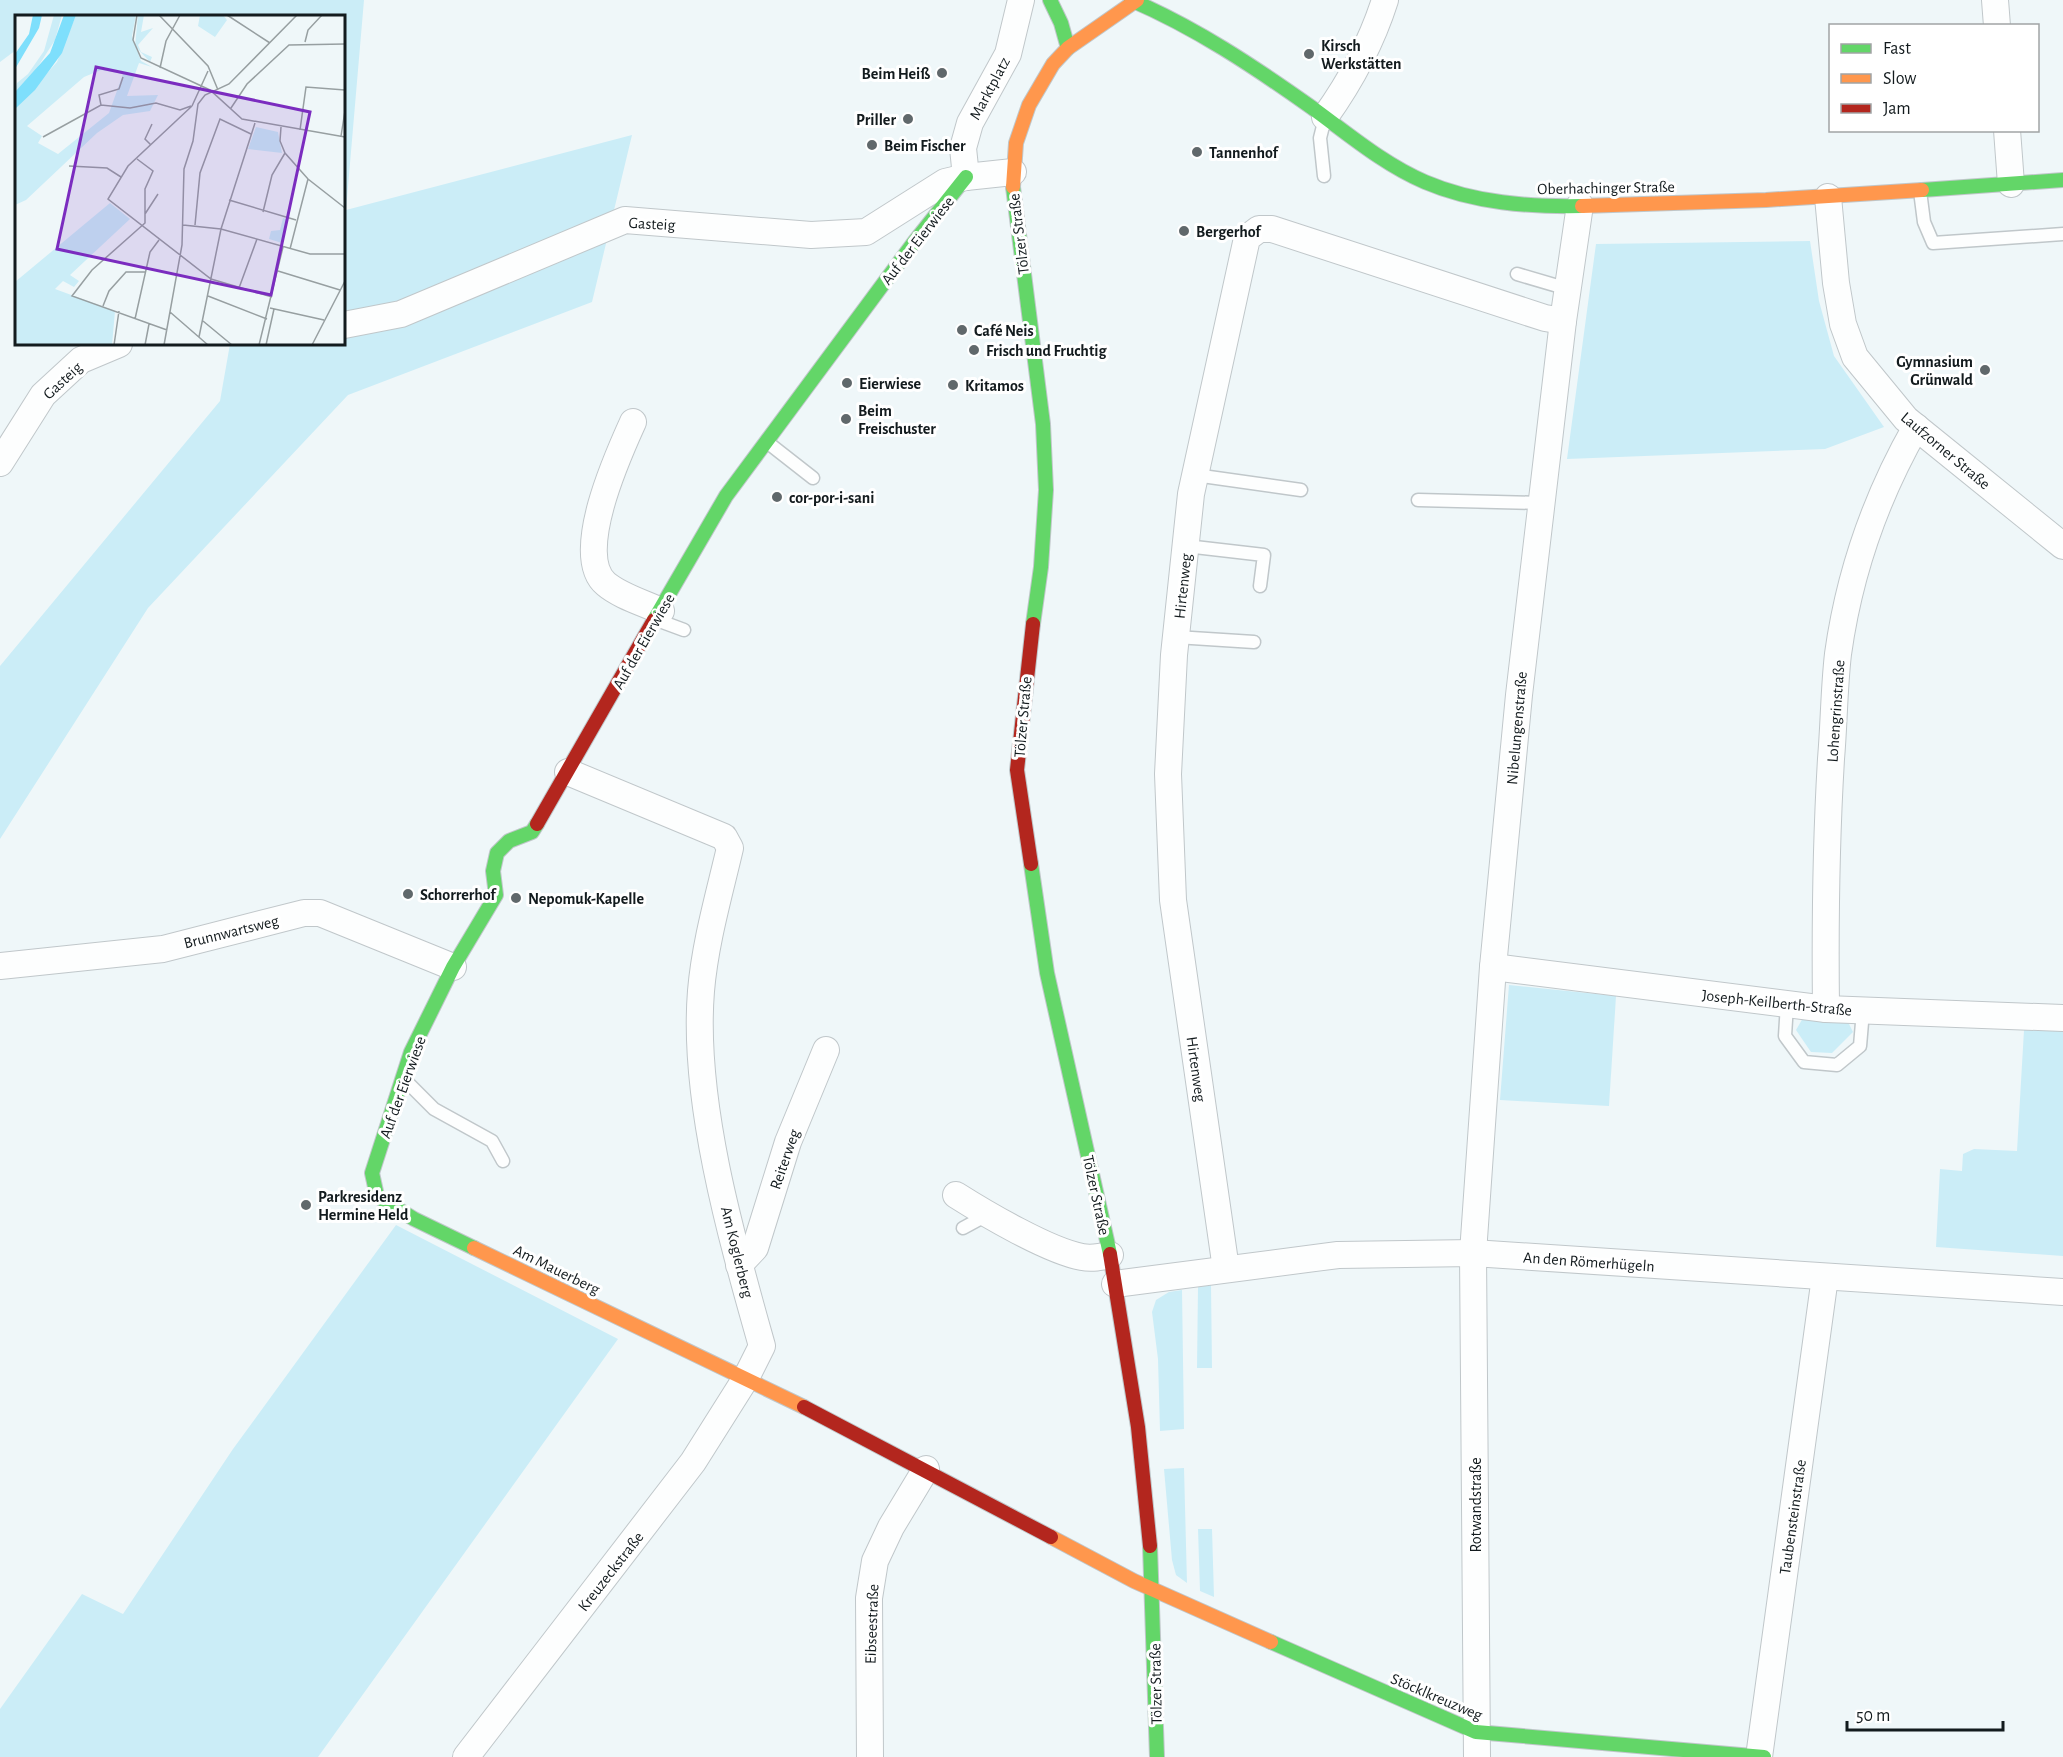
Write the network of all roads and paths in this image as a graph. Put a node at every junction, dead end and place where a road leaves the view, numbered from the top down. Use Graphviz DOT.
graph roads {
  1 [pos="1022,0"];
  2 [pos="1050,0"];
  3 [pos="1134,0"];
  4 [pos="1385,0"];
  5 [pos="1995,0"];
  6 [pos="1190,10"];
  7 [pos="1997,24"];
  8 [pos="1197,32"];
  9 [pos="1068,48"];
  10 [pos="1325,117"];
  11 [pos="2007,132"];
  12 [pos="1013,172"];
  13 [pos="1324,176"];
  14 [pos="966,177"];
  15 [pos="2063,180"];
  16 [pos="2011,184"];
  17 [pos="1919,190"];
  18 [pos="1828,196"];
  19 [pos="1580,206"];
  20 [pos="2063,234"];
  21 [pos="1517,274"];
  22 [pos="1568,289"];
  23 [pos="1563,321"];
  24 [pos="345,325"];
  25 [pos="117,345"];
  26 [pos="633,422"];
  27 [pos="1916,427"];
  28 [pos="766,441"];
  29 [pos="0,463"];
  30 [pos="1195,475"];
  31 [pos="813,478"];
  32 [pos="1301,490"];
  33 [pos="1418,500"];
  34 [pos="1540,503"];
  35 [pos="1186,546"];
  36 [pos="2063,546"];
  37 [pos="1260,586"];
  38 [pos="658,615"];
  39 [pos="684,630"];
  40 [pos="1176,637"];
  41 [pos="1254,642"];
  42 [pos="568,772"];
  43 [pos="0,966"];
  44 [pos="1493,967"];
  45 [pos="453,968"];
  46 [pos="1787,1004"];
  47 [pos="1826,1009"];
  48 [pos="1863,1011"];
  49 [pos="2063,1018"];
  50 [pos="826,1050"];
  51 [pos="403,1078"];
  52 [pos="503,1161"];
  53 [pos="372,1173"];
  54 [pos="956,1195"];
  55 [pos="987,1215"];
  56 [pos="963,1228"];
  57 [pos="1473,1253"];
  58 [pos="1110,1255"];
  59 [pos="739,1265"];
  60 [pos="1226,1269"];
  61 [pos="1825,1277"];
  62 [pos="1115,1284"];
  63 [pos="2063,1292"];
  64 [pos="746,1378"];
  65 [pos="926,1469"];
  66 [pos="1153,1590"];
  67 [pos="1477,1744"];
  68 [pos="1758,1756"];
  69 [pos="466,1757"];
  70 [pos="870,1757"];
  71 [pos="1157,1757"];
  72 [pos="1764,1757"];
  1 -- 14 [label="street, Marktplatz"];
  2 -- 9 [label="main road"];
  3 -- 8 [label="main road"];
  3 -- 9 [label="main road"];
  4 -- 10 [label="street"];
  5 -- 7 [label="street"];
  6 -- 8 [label="main road"];
  8 -- 10 [label="main road, Oberhachinger Straße"];
  9 -- 12 [label="main road"];
  10 -- 13 [label="lane"];
  10 -- 19 [label="main road, Oberhachinger Straße"];
  11 -- 16 [label="street"];
  12 -- 14 [label="street"];
  12 -- 58 [label="main road, Tölzer Straße"];
  14 -- 24 [label="street, Gasteig"];
  14 -- 28 [label="main road, Auf der Eierwiese"];
  15 -- 16 [label="main road, Oberhachinger Straße"];
  16 -- 17 [label="main road, Oberhachinger Straße"];
  17 -- 18 [label="main road, Oberhachinger Straße"];
  17 -- 20 [label="lane"];
  18 -- 19 [label="main road, Oberhachinger Straße"];
  18 -- 27 [label="street, Laufzorner Straße"];
  19 -- 22 [label="street, Nibelungenstraße"];
  21 -- 22 [label="lane"];
  22 -- 23 [label="street, Nibelungenstraße"];
  23 -- 30 [label="street, Hirtenweg"];
  23 -- 34 [label="street, Nibelungenstraße"];
  25 -- 29 [label="street, Gasteig"];
  26 -- 38 [label="street"];
  27 -- 36 [label="street, Laufzorner Straße"];
  27 -- 47 [label="street, Lohengrinstraße"];
  28 -- 31 [label="lane"];
  28 -- 38 [label="main road, Auf der Eierwiese"];
  30 -- 32 [label="lane"];
  30 -- 35 [label="street, Hirtenweg"];
  33 -- 34 [label="lane"];
  34 -- 44 [label="street, Nibelungenstraße"];
  35 -- 37 [label="lane"];
  35 -- 40 [label="street, Hirtenweg"];
  38 -- 39 [label="lane"];
  38 -- 42 [label="main road, Auf der Eierwiese"];
  40 -- 41 [label="lane"];
  40 -- 60 [label="street, Hirtenweg"];
  42 -- 45 [label="main road, Auf der Eierwiese"];
  42 -- 59 [label="street, Am Koglerberg"];
  43 -- 45 [label="street, Brunnwartsweg"];
  44 -- 46 [label="street, Joseph-Keilberth-Straße"];
  44 -- 57 [label="street, Nibelungenstraße"];
  45 -- 51 [label="main road, Auf der Eierwiese"];
  46 -- 47 [label="street, Joseph-Keilberth-Straße"];
  46 -- 48 [label="lane"];
  47 -- 48 [label="street, Joseph-Keilberth-Straße"];
  48 -- 49 [label="street, Joseph-Keilberth-Straße"];
  50 -- 59 [label="street, Reiterweg"];
  51 -- 52 [label="lane"];
  51 -- 53 [label="main road, Auf der Eierwiese"];
  53 -- 64 [label="main road, Am Mauerberg"];
  54 -- 55 [label="street, Tölzer Straße"];
  55 -- 56 [label="lane"];
  55 -- 58 [label="street, Tölzer Straße"];
  57 -- 60 [label="street, An den Römerhügeln"];
  57 -- 61 [label="street, An den Römerhügeln"];
  57 -- 67 [label="street, Rotwandstraße"];
  58 -- 62 [label="main road, Tölzer Straße"];
  59 -- 64 [label="street, Am Koglerberg"];
  60 -- 62 [label="street, An den Römerhügeln"];
  61 -- 63 [label="street, An den Römerhügeln"];
  61 -- 68 [label="street, Taubensteinstraße"];
  62 -- 66 [label="main road, Tölzer Straße"];
  64 -- 65 [label="main road"];
  64 -- 69 [label="street, Kreuzeckstraße"];
  65 -- 66 [label="main road"];
  65 -- 70 [label="street, Eibseestraße"];
  66 -- 67 [label="main road, Stöcklkreuzweg"];
  66 -- 71 [label="main road, Tölzer Straße"];
  67 -- 68 [label="main road, Stöcklkreuzweg"];
  68 -- 72 [label="main road, Stöcklkreuzweg"];
}
